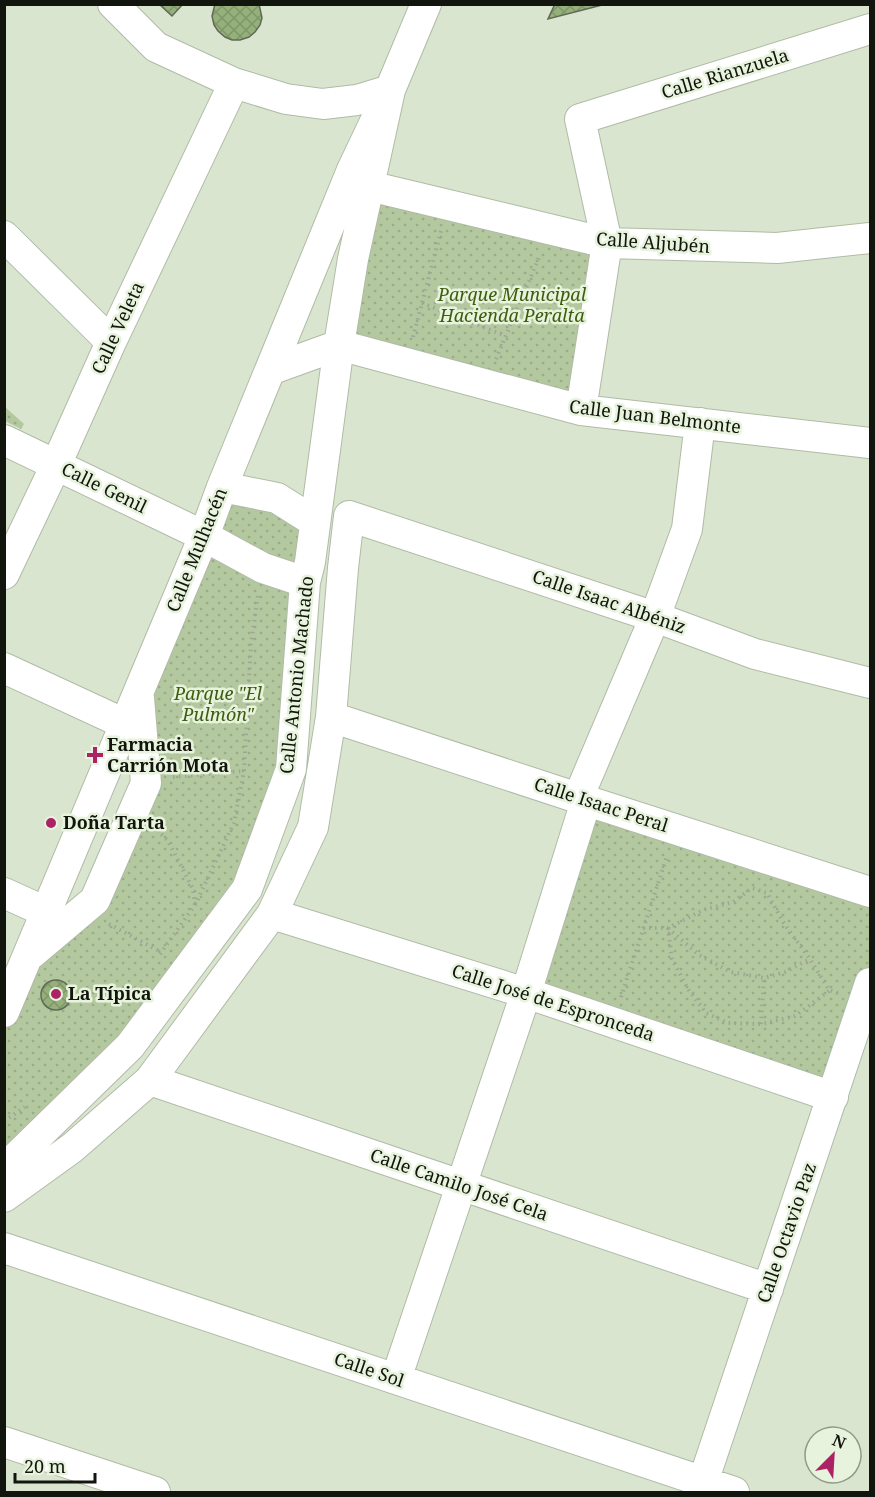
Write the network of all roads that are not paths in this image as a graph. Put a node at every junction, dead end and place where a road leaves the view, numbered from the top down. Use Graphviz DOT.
graph roads {
  1 [pos="113,4"];
  2 [pos="426,4"];
  3 [pos="870,29"];
  4 [pos="234,83"];
  5 [pos="390,90"];
  6 [pos="369,186"];
  7 [pos="4,236"];
  8 [pos="870,238"];
  9 [pos="607,243"];
  10 [pos="111,342"];
  11 [pos="339,345"];
  12 [pos="270,370"];
  13 [pos="581,410"];
  14 [pos="700,423"];
  15 [pos="4,440"];
  16 [pos="870,443"];
  17 [pos="56,465"];
  18 [pos="222,487"];
  19 [pos="349,516"];
  20 [pos="315,522"];
  21 [pos="204,536"];
  22 [pos="343,568"];
  23 [pos="307,572"];
  24 [pos="4,574"];
  25 [pos="655,617"];
  26 [pos="4,668"];
  27 [pos="870,683"];
  28 [pos="138,692"];
  29 [pos="331,717"];
  30 [pos="125,724"];
  31 [pos="582,800"];
  32 [pos="4,892"];
  33 [pos="870,892"];
  34 [pos="46,912"];
  35 [pos="272,914"];
  36 [pos="28,956"];
  37 [pos="868,992"];
  38 [pos="526,993"];
  39 [pos="4,1012"];
  40 [pos="150,1080"];
  41 [pos="833,1097"];
  42 [pos="6,1167"];
  43 [pos="461,1185"];
  44 [pos="4,1197"];
  45 [pos="4,1248"];
  46 [pos="768,1289"];
  47 [pos="396,1379"];
  48 [pos="4,1442"];
  49 [pos="703,1482"];
  50 [pos="155,1492"];
  51 [pos="734,1492"];
  1 -- 4 [label="street"];
  2 -- 5 [label="street"];
  3 -- 9 [label="street, Calle Rianzuela"];
  4 -- 5 [label="street"];
  4 -- 10 [label="street, Calle Veleta"];
  5 -- 6 [label="street, Calle Antonio Machado"];
  5 -- 12 [label="street, Calle Mulhacén"];
  6 -- 9 [label="street, Calle Aljubén"];
  6 -- 11 [label="street, Calle Antonio Machado"];
  7 -- 10 [label="street"];
  8 -- 9 [label="street, Calle Aljubén"];
  9 -- 13 [label="street"];
  10 -- 17 [label="street, Calle Veleta"];
  11 -- 12 [label="street"];
  11 -- 13 [label="street, Calle Juan Belmonte"];
  11 -- 20 [label="street, Calle Antonio Machado"];
  12 -- 18 [label="street, Calle Mulhacén"];
  13 -- 14 [label="street, Calle Juan Belmonte"];
  14 -- 16 [label="street, Calle Juan Belmonte"];
  14 -- 25 [label="street"];
  15 -- 17 [label="street, Calle Genil"];
  17 -- 21 [label="street, Calle Genil"];
  17 -- 24 [label="street, Calle Veleta"];
  18 -- 20 [label="street"];
  18 -- 21 [label="street, Calle Mulhacén"];
  19 -- 22 [label="street, Calle Antonio Machado"];
  19 -- 25 [label="street, Calle Isaac Albéniz"];
  20 -- 23 [label="street, Calle Antonio Machado"];
  21 -- 23 [label="street, Calle Genil"];
  21 -- 28 [label="street, Calle Mulhacén"];
  22 -- 23 [label="street, Calle Genil"];
  22 -- 29 [label="street, Calle Antonio Machado"];
  23 -- 42 [label="street, Calle Antonio Machado"];
  25 -- 27 [label="street, Calle Isaac Albéniz"];
  25 -- 31 [label="street"];
  26 -- 30 [label="street"];
  28 -- 30 [label="street, Calle Mulhacén"];
  28 -- 36 [label="street"];
  29 -- 31 [label="street, Calle Isaac Peral"];
  29 -- 35 [label="street, Calle Antonio Machado"];
  30 -- 34 [label="street, Calle Mulhacén"];
  31 -- 33 [label="street, Calle Isaac Peral"];
  31 -- 38 [label="street"];
  32 -- 34 [label="street"];
  34 -- 36 [label="street, Calle Mulhacén"];
  35 -- 38 [label="street, Calle José de Espronceda"];
  35 -- 40 [label="street, Calle Antonio Machado"];
  36 -- 39 [label="street, Calle Mulhacén"];
  37 -- 41 [label="street, Calle Octavio Paz"];
  38 -- 41 [label="street, Calle José de Espronceda"];
  38 -- 43 [label="street"];
  40 -- 43 [label="street, Calle Camilo José Cela"];
  40 -- 44 [label="street, Calle Antonio Machado"];
  41 -- 46 [label="street, Calle Octavio Paz"];
  43 -- 46 [label="street, Calle Camilo José Cela"];
  43 -- 47 [label="street"];
  45 -- 47 [label="street, Calle Sol"];
  46 -- 49 [label="street, Calle Octavio Paz"];
  47 -- 49 [label="street, Calle Sol"];
  48 -- 50 [label="street"];
  49 -- 51 [label="street, Calle Sol"];
}
